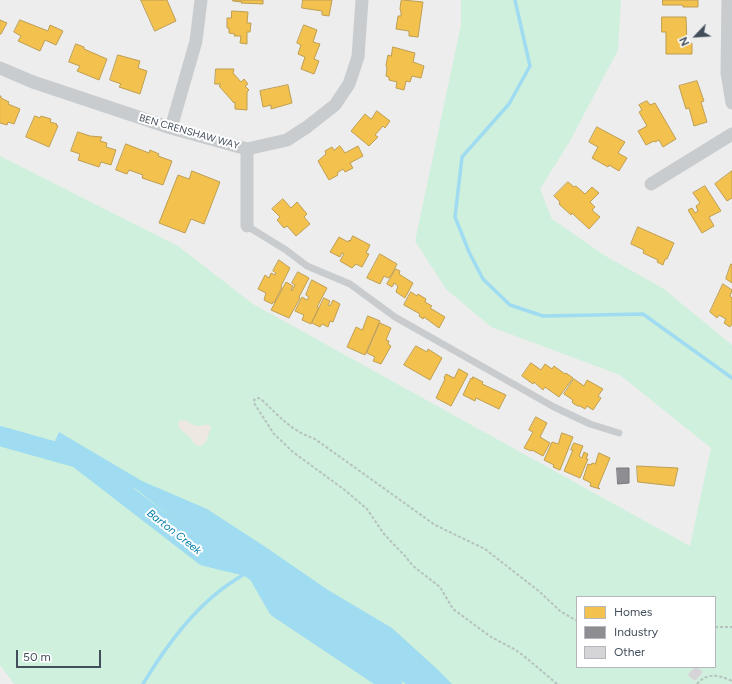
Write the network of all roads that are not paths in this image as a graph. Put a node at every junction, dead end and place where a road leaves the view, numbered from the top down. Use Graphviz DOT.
graph roads {
  1 [pos="201,0"];
  2 [pos="362,0"];
  3 [pos="728,0"];
  4 [pos="0,68"];
  5 [pos="732,103"];
  6 [pos="171,128"];
  7 [pos="732,134"];
  8 [pos="247,149"];
  9 [pos="651,184"];
  10 [pos="248,226"];
  11 [pos="619,433"];
  1 -- 6 [label="street"];
  2 -- 8 [label="street, BEN CRENSHAW WAY"];
  3 -- 5 [label="street"];
  4 -- 6 [label="street, BEN CRENSHAW WAY"];
  6 -- 8 [label="street, BEN CRENSHAW WAY"];
  7 -- 9 [label="street"];
  8 -- 10 [label="street"];
  10 -- 11 [label="lane"];
}
